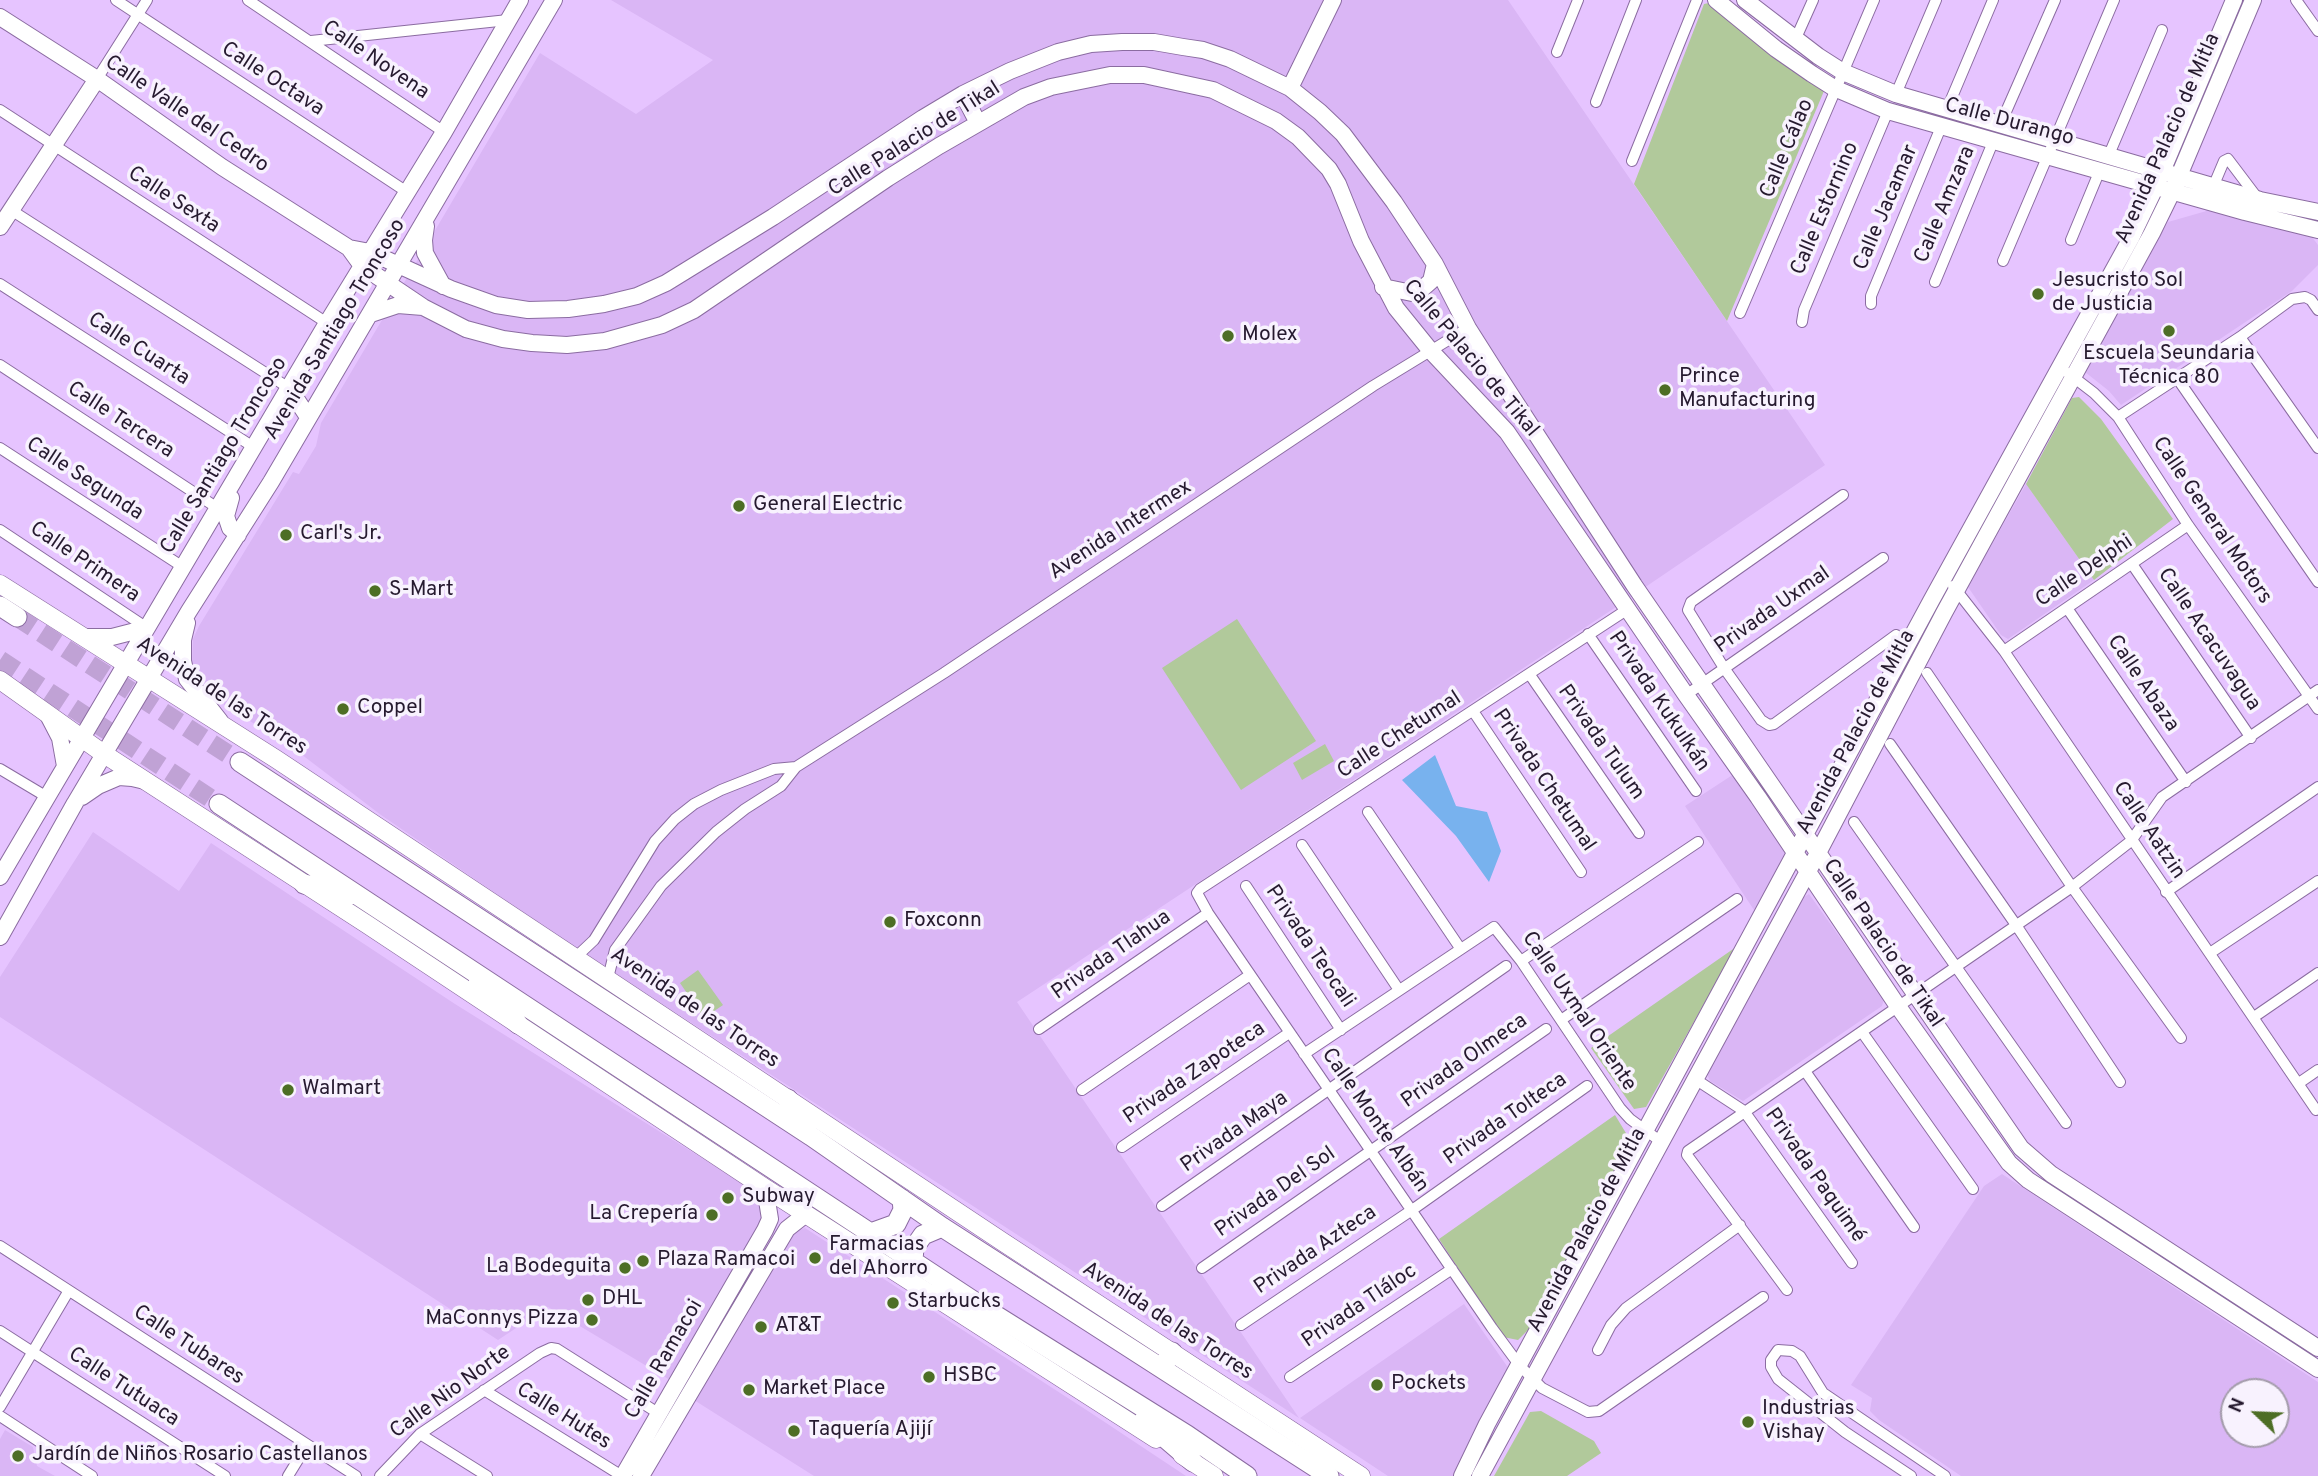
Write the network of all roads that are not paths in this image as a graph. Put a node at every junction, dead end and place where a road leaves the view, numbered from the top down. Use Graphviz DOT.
graph roads {
  1 [pos="116,0"];
  2 [pos="147,0"];
  3 [pos="248,0"];
  4 [pos="520,0"];
  5 [pos="554,0"];
  6 [pos="1333,0"];
  7 [pos="1578,0"];
  8 [pos="1636,0"];
  9 [pos="1697,0"];
  10 [pos="1716,0"];
  11 [pos="1813,0"];
  12 [pos="1874,0"];
  13 [pos="1936,0"];
  14 [pos="1993,0"];
  15 [pos="2054,0"];
  16 [pos="2114,0"];
  17 [pos="2234,0"];
  18 [pos="2253,0"];
  19 [pos="2297,0"];
  20 [pos="1750,2"];
  21 [pos="138,15"];
  22 [pos="0,16"];
  23 [pos="508,20"];
  24 [pos="2162,30"];
  25 [pos="2318,31"];
  26 [pos="1796,38"];
  27 [pos="311,41"];
  28 [pos="1557,52"];
  29 [pos="1843,72"];
  30 [pos="97,79"];
  31 [pos="1290,88"];
  32 [pos="1834,89"];
  33 [pos="963,94"];
  34 [pos="1896,94"];
  35 [pos="1596,102"];
  36 [pos="1947,109"];
  37 [pos="0,110"];
  38 [pos="1888,111"];
  39 [pos="978,123"];
  40 [pos="2001,123"];
  41 [pos="1941,127"];
  42 [pos="444,132"];
  43 [pos="2054,139"];
  44 [pos="1993,142"];
  45 [pos="53,146"];
  46 [pos="2047,156"];
  47 [pos="1632,161"];
  48 [pos="2104,163"];
  49 [pos="2158,179"];
  50 [pos="2176,183"];
  51 [pos="2213,187"];
  52 [pos="407,192"];
  53 [pos="2260,200"];
  54 [pos="11,211"];
  55 [pos="2318,212"];
  56 [pos="428,216"];
  57 [pos="0,227"];
  58 [pos="2318,230"];
  59 [pos="2071,240"];
  60 [pos="366,259"];
  61 [pos="2003,261"];
  62 [pos="1434,264"];
  63 [pos="399,267"];
  64 [pos="1935,282"];
  65 [pos="389,283"];
  66 [pos="0,284"];
  67 [pos="447,287"];
  68 [pos="1384,287"];
  69 [pos="1871,304"];
  70 [pos="423,307"];
  71 [pos="2318,310"];
  72 [pos="1740,313"];
  73 [pos="371,314"];
  74 [pos="438,315"];
  75 [pos="1802,322"];
  76 [pos="327,323"];
  77 [pos="1468,328"];
  78 [pos="2240,337"];
  79 [pos="1430,350"];
  80 [pos="0,365"];
  81 [pos="2059,368"];
  82 [pos="2074,377"];
  83 [pos="2177,379"];
  84 [pos="289,388"];
  85 [pos="308,417"];
  86 [pos="2118,417"];
  87 [pos="0,448"];
  88 [pos="255,448"];
  89 [pos="2318,448"];
  90 [pos="240,473"];
  91 [pos="1843,495"];
  92 [pos="219,509"];
  93 [pos="2188,525"];
  94 [pos="0,530"];
  95 [pos="238,535"];
  96 [pos="1882,558"];
  97 [pos="2132,564"];
  98 [pos="183,567"];
  99 [pos="1945,575"];
  100 [pos="2318,582"];
  101 [pos="0,584"];
  102 [pos="1957,590"];
  103 [pos="0,606"];
  104 [pos="2067,608"];
  105 [pos="1628,609"];
  106 [pos="189,611"];
  107 [pos="17,617"];
  108 [pos="148,628"];
  109 [pos="1588,634"];
  110 [pos="1896,635"];
  111 [pos="84,637"];
  112 [pos="2004,651"];
  113 [pos="127,663"];
  114 [pos="1724,668"];
  115 [pos="1927,673"];
  116 [pos="1530,675"];
  117 [pos="149,678"];
  118 [pos="0,681"];
  119 [pos="1701,685"];
  120 [pos="2314,693"];
  121 [pos="1686,695"];
  122 [pos="2318,709"];
  123 [pos="1473,711"];
  124 [pos="47,713"];
  125 [pos="223,726"];
  126 [pos="82,738"];
  127 [pos="2251,738"];
  128 [pos="1890,744"];
  129 [pos="104,754"];
  130 [pos="240,762"];
  131 [pos="65,766"];
  132 [pos="796,767"];
  133 [pos="0,769"];
  134 [pos="2186,782"];
  135 [pos="150,783"];
  136 [pos="2318,787"];
  137 [pos="1696,791"];
  138 [pos="47,797"];
  139 [pos="75,803"];
  140 [pos="219,804"];
  141 [pos="1368,812"];
  142 [pos="1854,822"];
  143 [pos="1639,833"];
  144 [pos="1806,834"];
  145 [pos="2131,841"];
  146 [pos="1698,842"];
  147 [pos="1303,845"];
  148 [pos="1795,852"];
  149 [pos="1818,853"];
  150 [pos="1581,872"];
  151 [pos="1807,872"];
  152 [pos="0,877"];
  153 [pos="2318,881"];
  154 [pos="304,884"];
  155 [pos="1246,886"];
  156 [pos="2072,887"];
  157 [pos="2166,892"];
  158 [pos="1198,897"];
  159 [pos="364,898"];
  160 [pos="1737,899"];
  161 [pos="1208,914"];
  162 [pos="2016,925"];
  163 [pos="0,937"];
  164 [pos="1460,948"];
  165 [pos="2210,953"];
  166 [pos="450,954"];
  167 [pos="576,957"];
  168 [pos="1521,961"];
  169 [pos="1506,966"];
  170 [pos="1956,967"];
  171 [pos="2318,973"];
  172 [pos="1250,975"];
  173 [pos="608,978"];
  174 [pos="1399,990"];
  175 [pos="1916,994"];
  176 [pos="1897,1005"];
  177 [pos="2254,1017"];
  178 [pos="1561,1020"];
  179 [pos="518,1024"];
  180 [pos="1039,1029"];
  181 [pos="1546,1029"];
  182 [pos="1341,1030"];
  183 [pos="1862,1031"];
  184 [pos="1289,1033"];
  185 [pos="2181,1038"];
  186 [pos="1304,1054"];
  187 [pos="2318,1070"];
  188 [pos="1805,1071"];
  189 [pos="1695,1079"];
  190 [pos="2120,1082"];
  191 [pos="2299,1083"];
  192 [pos="1587,1086"];
  193 [pos="1082,1090"];
  194 [pos="1330,1090"];
  195 [pos="788,1099"];
  196 [pos="2316,1110"];
  197 [pos="1744,1111"];
  198 [pos="2066,1123"];
  199 [pos="1645,1131"];
  200 [pos="811,1136"];
  201 [pos="1660,1141"];
  202 [pos="1122,1147"];
  203 [pos="1372,1150"];
  204 [pos="2034,1160"];
  205 [pos="2018,1173"];
  206 [pos="765,1188"];
  207 [pos="1973,1189"];
  208 [pos="902,1199"];
  209 [pos="1162,1206"];
  210 [pos="1412,1210"];
  211 [pos="806,1214"];
  212 [pos="770,1219"];
  213 [pos="1740,1225"];
  214 [pos="942,1227"];
  215 [pos="1914,1227"];
  216 [pos="787,1229"];
  217 [pos="871,1233"];
  218 [pos="0,1246"];
  219 [pos="913,1260"];
  220 [pos="1852,1263"];
  221 [pos="1202,1268"];
  222 [pos="1452,1269"];
  223 [pos="1787,1290"];
  224 [pos="68,1292"];
  225 [pos="931,1295"];
  226 [pos="1763,1297"];
  227 [pos="984,1308"];
  228 [pos="1241,1325"];
  229 [pos="0,1331"];
  230 [pos="2318,1348"];
  231 [pos="1598,1350"];
  232 [pos="32,1353"];
  233 [pos="1167,1360"];
  234 [pos="1520,1366"];
  235 [pos="2318,1369"];
  236 [pos="1290,1377"];
  237 [pos="1532,1379"];
  238 [pos="1103,1384"];
  239 [pos="484,1390"];
  240 [pos="0,1408"];
  241 [pos="659,1413"];
  242 [pos="0,1416"];
  243 [pos="420,1434"];
  244 [pos="307,1445"];
  245 [pos="1193,1462"];
  246 [pos="92,1476"];
  247 [pos="225,1476"];
  248 [pos="288,1476"];
  249 [pos="356,1476"];
  250 [pos="380,1476"];
  251 [pos="487,1476"];
  252 [pos="622,1476"];
  253 [pos="641,1476"];
  254 [pos="1214,1476"];
  255 [pos="1247,1476"];
  256 [pos="1329,1476"];
  257 [pos="1361,1476"];
  258 [pos="1462,1476"];
  259 [pos="1480,1476"];
  260 [pos="1911,1476"];
  261 [pos="1945,1476"];
  1 -- 21 [label="street, Calle Octava"];
  2 -- 21 [label="street"];
  3 -- 27 [label="street, Calle Novena"];
  4 -- 23 [label="main road, Avenida Santiago Troncoso"];
  5 -- 56 [label="main road, Avenida Santiago Troncoso"];
  6 -- 31 [label="main road"];
  7 -- 28 [label="street"];
  8 -- 35 [label="street"];
  9 -- 47 [label="street"];
  10 -- 32 [label="main road, Calle Durango"];
  11 -- 26 [label="street"];
  12 -- 29 [label="street, Calle Cálao"];
  13 -- 34 [label="street"];
  14 -- 36 [label="street"];
  15 -- 40 [label="street"];
  16 -- 43 [label="street"];
  17 -- 49 [label="main road, Avenida Palacio de Mitla"];
  18 -- 50 [label="main road, Avenida Palacio de Mitla"];
  19 -- 25 [label="street"];
  20 -- 26 [label="main road, Calle Durango"];
  21 -- 30 [label="street"];
  21 -- 52 [label="street, Calle Octava"];
  22 -- 30 [label="main road, Calle Valle del Cedro"];
  23 -- 27 [label="street"];
  23 -- 42 [label="main road, Avenida Santiago Troncoso"];
  24 -- 48 [label="street"];
  26 -- 29 [label="main road, Calle Durango"];
  27 -- 42 [label="street, Calle Novena"];
  29 -- 32 [label="street, Calle Cálao"];
  29 -- 34 [label="main road, Calle Durango"];
  30 -- 45 [label="main road"];
  30 -- 60 [label="main road, Calle Valle del Cedro"];
  31 -- 33 [label="main road, Calle Palacio de Tikal"];
  31 -- 62 [label="main road, Calle Palacio de Tikal"];
  32 -- 38 [label="main road, Calle Durango"];
  32 -- 72 [label="street, Calle Cálao"];
  33 -- 39 [label="main road"];
  33 -- 67 [label="main road, Calle Palacio de Tikal"];
  34 -- 36 [label="main road, Calle Durango"];
  36 -- 40 [label="main road, Calle Durango"];
  37 -- 45 [label="street, Calle Sexta"];
  38 -- 41 [label="main road, Calle Durango"];
  38 -- 75 [label="street, Calle Estornino"];
  39 -- 68 [label="main road, Calle Palacio de Tikal"];
  39 -- 74 [label="main road, Calle Palacio de Tikal"];
  40 -- 43 [label="main road, Calle Durango"];
  41 -- 44 [label="main road, Calle Durango"];
  41 -- 69 [label="street, Calle Jacamar"];
  42 -- 52 [label="main road, Avenida Santiago Troncoso"];
  43 -- 46 [label="street"];
  43 -- 48 [label="main road, Calle Durango"];
  44 -- 46 [label="main road, Calle Durango"];
  44 -- 64 [label="street, Calle Amzara"];
  45 -- 54 [label="main road"];
  45 -- 76 [label="street, Calle Sexta"];
  46 -- 48 [label="main road, Calle Durango"];
  46 -- 61 [label="street"];
  48 -- 49 [label="main road, Calle Durango"];
  48 -- 59 [label="street"];
  49 -- 50 [label="main road, Calle Durango"];
  49 -- 81 [label="main road, Avenida Palacio de Mitla"];
  50 -- 51 [label="main road, Calle Durango"];
  50 -- 58 [label="main road, Calle Durango"];
  50 -- 82 [label="main road, Avenida Palacio de Mitla"];
  51 -- 53 [label="main road, Calle Durango"];
  51 -- 53 [label="street"];
  52 -- 60 [label="main road, Avenida Santiago Troncoso"];
  53 -- 55 [label="main road, Calle Durango"];
  54 -- 57 [label="main road"];
  54 -- 84 [label="street"];
  56 -- 63 [label="main road, Avenida Santiago Troncoso"];
  56 -- 67 [label="main road"];
  60 -- 63 [label="main road, Calle Valle del Cedro"];
  60 -- 65 [label="main road, Calle Valle del Cedro"];
  60 -- 76 [label="main road, Calle Santiago Troncoso"];
  62 -- 68 [label="main road"];
  62 -- 77 [label="main road, Calle Palacio de Tikal"];
  63 -- 65 [label="main road, Avenida Santiago Troncoso"];
  63 -- 67 [label="main road, Calle Palacio de Tikal"];
  65 -- 70 [label="main road, Calle Palacio de Tikal"];
  65 -- 73 [label="main road, Avenida Santiago Troncoso"];
  66 -- 88 [label="street, Calle Cuarta"];
  67 -- 74 [label="main road"];
  68 -- 79 [label="main road, Calle Palacio de Tikal"];
  70 -- 73 [label="main road"];
  70 -- 74 [label="main road, Calle Palacio de Tikal"];
  71 -- 78 [label="street"];
  73 -- 85 [label="main road, Avenida Santiago Troncoso"];
  76 -- 84 [label="main road, Calle Santiago Troncoso"];
  77 -- 79 [label="street, Avenida Intermex"];
  77 -- 119 [label="main road, Calle Palacio de Tikal"];
  78 -- 83 [label="street"];
  78 -- 89 [label="street"];
  79 -- 105 [label="main road, Calle Palacio de Tikal"];
  79 -- 132 [label="street, Avenida Intermex"];
  80 -- 92 [label="street, Calle Tercera"];
  81 -- 82 [label="street, Calle General Motors"];
  81 -- 99 [label="main road, Avenida Palacio de Mitla"];
  82 -- 86 [label="street, Calle General Motors"];
  82 -- 102 [label="main road, Avenida Palacio de Mitla"];
  83 -- 86 [label="street"];
  83 -- 100 [label="street"];
  84 -- 85 [label="main road"];
  84 -- 88 [label="main road, Calle Santiago Troncoso"];
  85 -- 95 [label="main road, Avenida Santiago Troncoso"];
  86 -- 93 [label="street, Calle General Motors"];
  87 -- 98 [label="street, Calle Segunda"];
  88 -- 90 [label="main road, Calle Santiago Troncoso"];
  90 -- 92 [label="main road, Calle Santiago Troncoso"];
  90 -- 95 [label="main road"];
  91 -- 114 [label="street"];
  92 -- 98 [label="main road, Calle Santiago Troncoso"];
  93 -- 97 [label="street, Calle Delphi"];
  93 -- 120 [label="street, Calle General Motors"];
  94 -- 108 [label="street, Calle Primera"];
  95 -- 106 [label="main road, Avenida Santiago Troncoso"];
  96 -- 114 [label="street, Privada Uxmal"];
  97 -- 104 [label="street, Calle Delphi"];
  97 -- 127 [label="street, Calle Acacuvagua"];
  98 -- 108 [label="main road, Calle Santiago Troncoso"];
  99 -- 102 [label="street, Calle Aatzin"];
  99 -- 144 [label="main road, Avenida Palacio de Mitla"];
  101 -- 111 [label="main road, Avenida de las Torres"];
  102 -- 112 [label="street, Calle Aatzin"];
  102 -- 149 [label="main road, Avenida Palacio de Mitla"];
  103 -- 107 [label="highway"];
  104 -- 112 [label="street, Calle Delphi"];
  104 -- 134 [label="street, Calle Abaza"];
  105 -- 109 [label="street, Calle Chetumal"];
  105 -- 121 [label="main road, Calle Palacio de Tikal"];
  106 -- 117 [label="main road, Avenida Santiago Troncoso"];
  106 -- 125 [label="main road"];
  108 -- 111 [label="main road"];
  108 -- 113 [label="main road, Calle Santiago Troncoso"];
  109 -- 116 [label="street, Calle Chetumal"];
  109 -- 137 [label="street, Privada Kukulkán"];
  110 -- 114 [label="street"];
  111 -- 113 [label="main road, Avenida de las Torres"];
  112 -- 145 [label="street, Calle Aatzin"];
  113 -- 117 [label="main road, Avenida de las Torres"];
  113 -- 126 [label="main road, Calle Santiago Troncoso"];
  114 -- 119 [label="street, Privada Uxmal"];
  115 -- 156 [label="street"];
  116 -- 123 [label="street, Calle Chetumal"];
  116 -- 143 [label="street, Privada Tulum"];
  117 -- 125 [label="main road, Avenida de las Torres"];
  117 -- 129 [label="main road"];
  118 -- 124 [label="main road"];
  119 -- 121 [label="street, Privada Uxmal"];
  119 -- 144 [label="main road, Calle Palacio de Tikal"];
  120 -- 122 [label="street, Calle General Motors"];
  120 -- 127 [label="street"];
  121 -- 148 [label="main road, Calle Palacio de Tikal"];
  123 -- 150 [label="street, Privada Chetumal"];
  123 -- 158 [label="street, Calle Chetumal"];
  124 -- 126 [label="main road"];
  124 -- 131 [label="main road"];
  125 -- 167 [label="main road, Avenida de las Torres"];
  126 -- 129 [label="main road"];
  126 -- 131 [label="main road"];
  127 -- 134 [label="street"];
  128 -- 162 [label="street"];
  129 -- 135 [label="main road"];
  129 -- 139 [label="main road"];
  130 -- 200 [label="highway, Avenida de las Torres"];
  131 -- 138 [label="main road"];
  132 -- 167 [label="street, Avenida Intermex"];
  132 -- 173 [label="street, Avenida Intermex"];
  133 -- 138 [label="street"];
  134 -- 145 [label="street"];
  135 -- 139 [label="main road"];
  135 -- 154 [label="main road"];
  136 -- 157 [label="street"];
  138 -- 152 [label="main road"];
  139 -- 163 [label="main road"];
  140 -- 159 [label="highway"];
  141 -- 164 [label="street"];
  142 -- 170 [label="street"];
  144 -- 148 [label="main road, Avenida Palacio de Mitla"];
  144 -- 149 [label="main road, Calle Palacio de Tikal"];
  145 -- 156 [label="street"];
  145 -- 157 [label="street, Calle Aatzin"];
  146 -- 168 [label="street"];
  147 -- 174 [label="street"];
  148 -- 151 [label="main road, Calle Palacio de Tikal"];
  148 -- 199 [label="main road, Avenida Palacio de Mitla"];
  149 -- 151 [label="main road, Avenida Palacio de Mitla"];
  149 -- 175 [label="main road, Calle Palacio de Tikal"];
  151 -- 176 [label="main road, Calle Palacio de Tikal"];
  151 -- 189 [label="main road, Avenida Palacio de Mitla"];
  153 -- 165 [label="street"];
  154 -- 159 [label="highway"];
  154 -- 179 [label="main road"];
  155 -- 182 [label="street, Privada Teocali"];
  156 -- 162 [label="street"];
  156 -- 185 [label="street"];
  157 -- 165 [label="street, Calle Aatzin"];
  158 -- 161 [label="street, Calle Monte Albán"];
  159 -- 166 [label="highway"];
  160 -- 178 [label="street"];
  161 -- 172 [label="street, Calle Monte Albán"];
  161 -- 180 [label="street, Privada Tlahua"];
  162 -- 170 [label="street"];
  162 -- 190 [label="street"];
  164 -- 168 [label="street, Calle Uxmal Oriente"];
  164 -- 174 [label="street"];
  165 -- 177 [label="street, Calle Aatzin"];
  166 -- 179 [label="highway"];
  166 -- 217 [label="highway"];
  167 -- 173 [label="main road, Avenida de las Torres"];
  168 -- 178 [label="street, Calle Uxmal Oriente"];
  169 -- 194 [label="street, Privada Maya"];
  170 -- 175 [label="street"];
  170 -- 198 [label="street"];
  171 -- 177 [label="street"];
  172 -- 184 [label="street, Calle Monte Albán"];
  172 -- 193 [label="street"];
  173 -- 195 [label="main road, Avenida de las Torres"];
  174 -- 182 [label="street"];
  175 -- 176 [label="street"];
  175 -- 204 [label="main road, Calle Palacio de Tikal"];
  176 -- 183 [label="street"];
  176 -- 205 [label="main road, Calle Palacio de Tikal"];
  177 -- 191 [label="street, Calle Aatzin"];
  178 -- 199 [label="street, Calle Uxmal Oriente"];
  179 -- 206 [label="main road"];
  181 -- 203 [label="street, Privada Olmeca"];
  182 -- 186 [label="street"];
  183 -- 188 [label="street"];
  183 -- 207 [label="street"];
  184 -- 186 [label="street, Calle Monte Albán"];
  184 -- 202 [label="street, Privada Zapoteca"];
  186 -- 194 [label="street, Calle Monte Albán"];
  187 -- 191 [label="street"];
  188 -- 197 [label="street"];
  188 -- 215 [label="street"];
  189 -- 197 [label="street"];
  189 -- 201 [label="main road, Avenida Palacio de Mitla"];
  191 -- 196 [label="street, Calle Aatzin"];
  192 -- 210 [label="street, Privada Tolteca"];
  194 -- 203 [label="street, Calle Monte Albán"];
  194 -- 209 [label="street, Privada Maya"];
  195 -- 200 [label="highway"];
  195 -- 233 [label="main road, Avenida de las Torres"];
  197 -- 213 [label="street"];
  197 -- 220 [label="street, Privada Paquimé"];
  199 -- 201 [label="street, Calle Uxmal Oriente"];
  199 -- 234 [label="main road, Avenida Palacio de Mitla"];
  200 -- 208 [label="highway, Avenida de las Torres"];
  201 -- 237 [label="main road, Avenida Palacio de Mitla"];
  203 -- 210 [label="street, Calle Monte Albán"];
  203 -- 221 [label="street, Privada Del Sol"];
  204 -- 205 [label="main road"];
  204 -- 230 [label="main road, Calle Palacio de Tikal"];
  205 -- 235 [label="main road, Calle Palacio de Tikal"];
  206 -- 211 [label="main road"];
  206 -- 212 [label="main road"];
  208 -- 214 [label="highway, Avenida de las Torres"];
  208 -- 217 [label="highway"];
  210 -- 222 [label="street, Calle Monte Albán"];
  210 -- 228 [label="street, Privada Azteca"];
  211 -- 216 [label="main road, Calle Ramacoi"];
  211 -- 225 [label="main road"];
  212 -- 216 [label="main road"];
  212 -- 241 [label="main road, Calle Ramacoi"];
  213 -- 223 [label="street"];
  213 -- 231 [label="street"];
  214 -- 219 [label="highway"];
  214 -- 233 [label="highway, Avenida de las Torres"];
  216 -- 253 [label="main road, Calle Ramacoi"];
  217 -- 219 [label="highway"];
  218 -- 224 [label="street, Calle Tubares"];
  219 -- 227 [label="highway"];
  222 -- 234 [label="street, Calle Monte Albán"];
  222 -- 236 [label="street, Privada Tláloc"];
  224 -- 232 [label="street"];
  224 -- 244 [label="street, Calle Tubares"];
  225 -- 227 [label="highway"];
  225 -- 245 [label="main road"];
  226 -- 237 [label="street, Calle Monte Albán"];
  227 -- 238 [label="highway"];
  229 -- 232 [label="street, Calle Tutuaca"];
  232 -- 240 [label="street"];
  232 -- 247 [label="street, Calle Tutuaca"];
  233 -- 256 [label="highway, Avenida de las Torres"];
  233 -- 257 [label="main road, Avenida de las Torres"];
  234 -- 237 [label="street, Calle Monte Albán"];
  234 -- 258 [label="main road, Avenida Palacio de Mitla"];
  237 -- 259 [label="main road, Avenida Palacio de Mitla"];
  238 -- 245 [label="highway"];
  238 -- 255 [label="highway"];
  239 -- 241 [label="street, Calle Nio Norte"];
  239 -- 243 [label="street, Calle Nio Norte"];
  239 -- 252 [label="street, Calle Hutes"];
  241 -- 252 [label="main road, Calle Ramacoi"];
  242 -- 246 [label="street"];
  243 -- 250 [label="street, Calle Nio Norte"];
  243 -- 251 [label="street"];
  244 -- 248 [label="street"];
  244 -- 249 [label="street, Calle Tubares"];
  245 -- 254 [label="main road"];
  260 -- 261 [label="street"];
}
